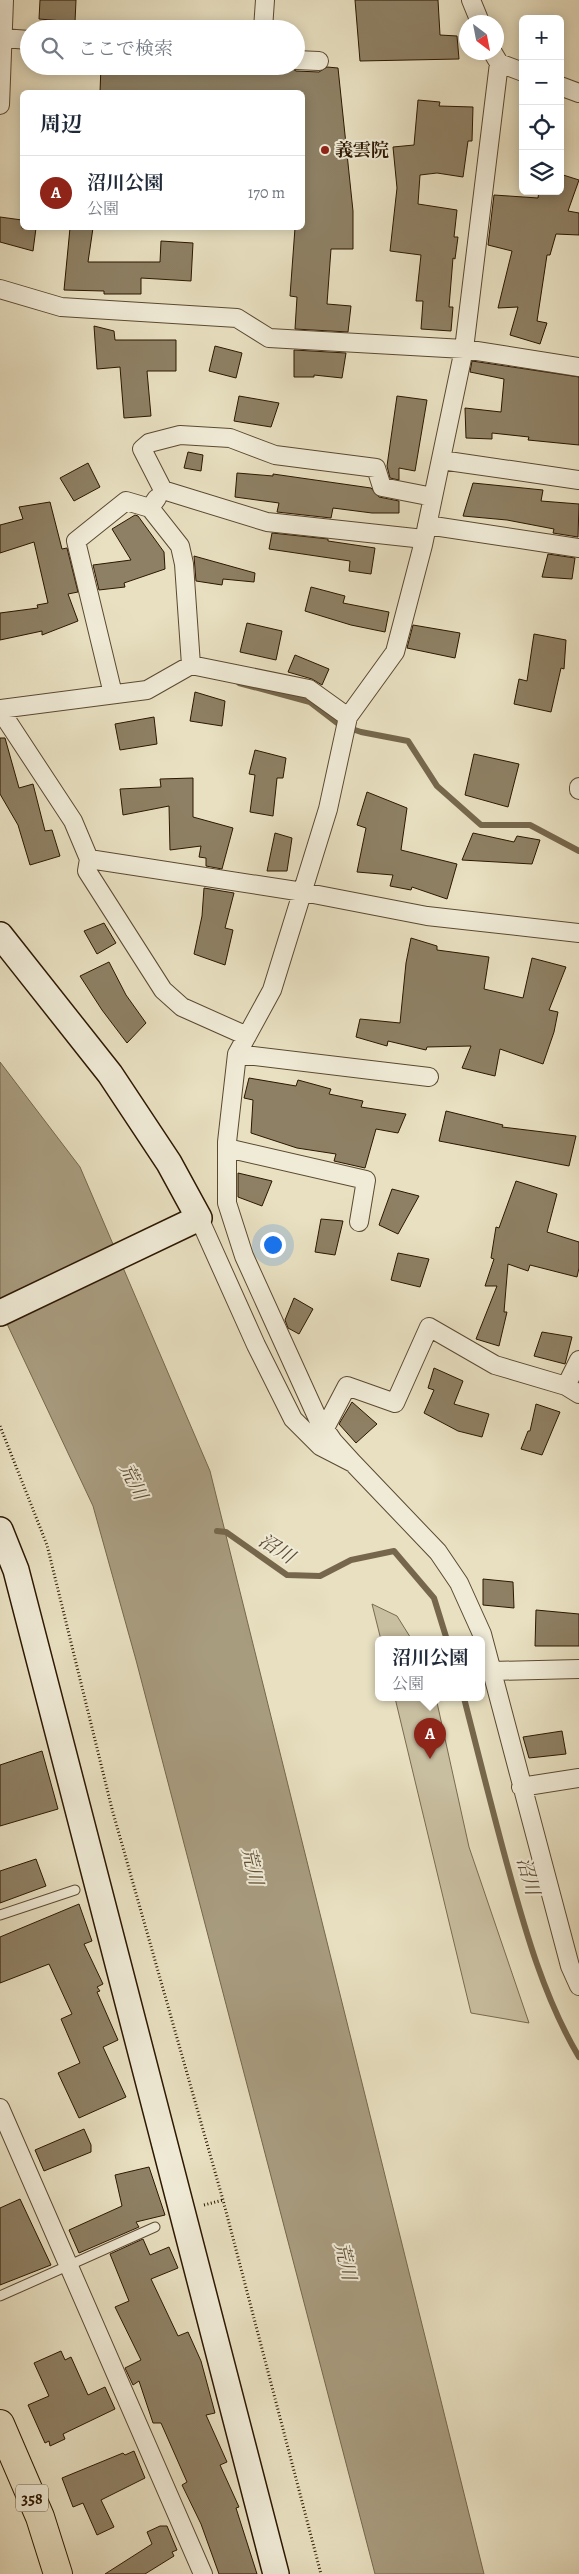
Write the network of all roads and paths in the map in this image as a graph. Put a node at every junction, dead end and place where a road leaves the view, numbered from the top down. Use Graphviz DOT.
graph roads {
  1 [pos="4,0"];
  2 [pos="265,0"];
  3 [pos="471,0"];
  4 [pos="477,15"];
  5 [pos="263,20"];
  6 [pos="3,38"];
  7 [pos="20,39"];
  8 [pos="305,60"];
  9 [pos="496,60"];
  10 [pos="500,60"];
  11 [pos="319,61"];
  12 [pos="519,70"];
  13 [pos="564,88"];
  14 [pos="579,94"];
  15 [pos="0,105"];
  16 [pos="0,289"];
  17 [pos="464,349"];
  18 [pos="579,367"];
  19 [pos="441,460"];
  20 [pos="579,480"];
  21 [pos="164,490"];
  22 [pos="433,497"];
  23 [pos="150,508"];
  24 [pos="425,532"];
  25 [pos="579,548"];
  26 [pos="191,665"];
  27 [pos="112,694"];
  28 [pos="0,710"];
  29 [pos="348,718"];
  30 [pos="89,859"];
  31 [pos="303,892"];
  32 [pos="579,933"];
  33 [pos="0,935"];
  34 [pos="247,1036"];
  35 [pos="237,1054"];
  36 [pos="429,1077"];
  37 [pos="226,1148"];
  38 [pos="359,1222"];
  39 [pos="190,1223"];
  40 [pos="0,1313"];
  41 [pos="579,1360"];
  42 [pos="572,1390"];
  43 [pos="0,1426"];
  44 [pos="325,1428"];
  45 [pos="352,1463"];
  46 [pos="0,1530"];
  47 [pos="483,1636"];
  48 [pos="485,1645"];
  49 [pos="579,1669"];
  50 [pos="492,1671"];
  51 [pos="579,1778"];
  52 [pos="521,1787"];
  53 [pos="76,1890"];
  54 [pos="0,1915"];
  55 [pos="578,1979"];
  56 [pos="0,2108"];
  57 [pos="155,2227"];
  58 [pos="70,2267"];
  59 [pos="0,2296"];
  60 [pos="0,2424"];
  61 [pos="58,2574"];
  62 [pos="204,2574"];
  63 [pos="276,2574"];
  64 [pos="321,2574"];
  1 -- 6 [label="street"];
  2 -- 5 [label="street"];
  3 -- 4 [label="street"];
  6 -- 7 [label="street"];
  6 -- 15 [label="street"];
  8 -- 11 [label="street"];
  9 -- 17 [label="street"];
  10 -- 12 [label="street"];
  13 -- 14 [label="street"];
  16 -- 17 [label="street"];
  17 -- 18 [label="street"];
  17 -- 19 [label="street"];
  19 -- 20 [label="street"];
  19 -- 22 [label="street"];
  21 -- 22 [label="street"];
  21 -- 23 [label="street"];
  21 -- 24 [label="street"];
  22 -- 24 [label="street"];
  23 -- 26 [label="street"];
  23 -- 27 [label="street"];
  24 -- 25 [label="street"];
  24 -- 29 [label="street"];
  26 -- 27 [label="street"];
  26 -- 29 [label="street"];
  27 -- 28 [label="street"];
  28 -- 30 [label="street"];
  29 -- 31 [label="street"];
  30 -- 31 [label="street"];
  30 -- 34 [label="street"];
  31 -- 32 [label="street"];
  31 -- 34 [label="street"];
  33 -- 39 [label="street"];
  34 -- 35 [label="street"];
  35 -- 36 [label="street"];
  35 -- 37 [label="street"];
  37 -- 38 [label="street"];
  37 -- 44 [label="street"];
  39 -- 40 [label="street"];
  39 -- 45 [label="street"];
  41 -- 42 [label="street"];
  42 -- 44 [label="street"];
  43 -- 64 [label="path"];
  44 -- 45 [label="street"];
  45 -- 47 [label="street"];
  46 -- 63 [label="street"];
  48 -- 50 [label="street"];
  49 -- 50 [label="street"];
  50 -- 52 [label="street"];
  51 -- 52 [label="street"];
  52 -- 55 [label="street"];
  53 -- 54 [label="lane"];
  56 -- 58 [label="street"];
  57 -- 58 [label="lane"];
  58 -- 59 [label="lane"];
  58 -- 62 [label="street"];
  60 -- 61 [label="highway, 358"];
}
